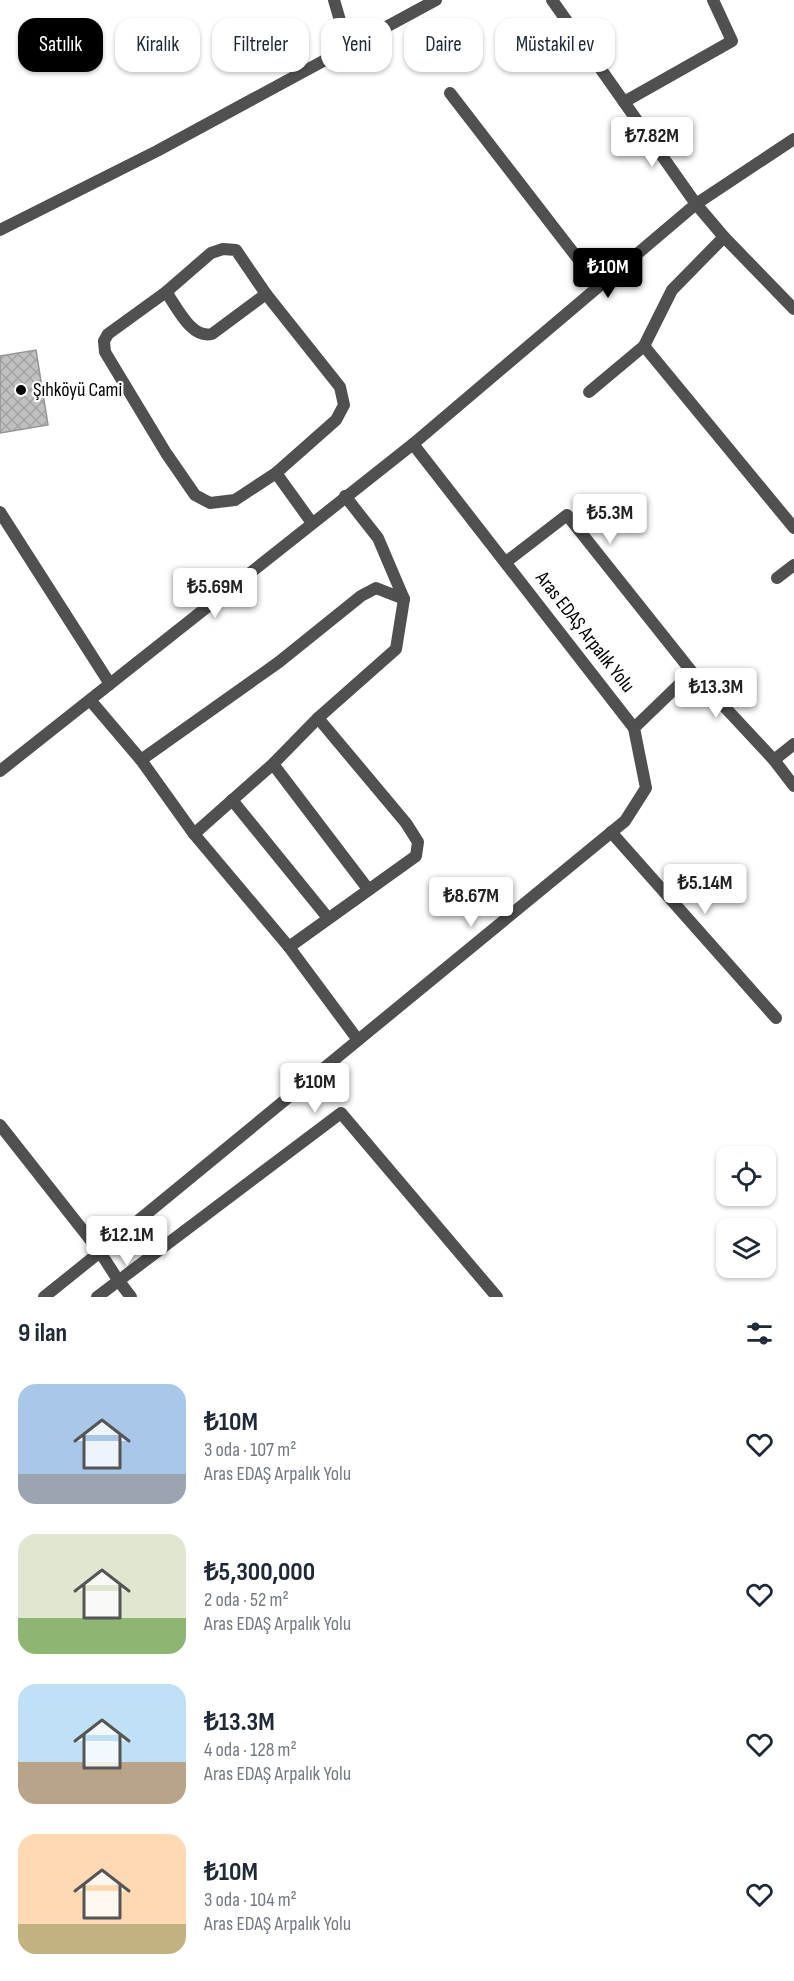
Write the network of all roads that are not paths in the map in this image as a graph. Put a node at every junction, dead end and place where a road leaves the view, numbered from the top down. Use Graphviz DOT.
graph roads {
  1 [pos="334,0"];
  2 [pos="436,0"];
  3 [pos="552,0"];
  4 [pos="712,0"];
  5 [pos="339,18"];
  6 [pos="392,24"];
  7 [pos="321,63"];
  8 [pos="450,93"];
  9 [pos="624,102"];
  10 [pos="794,139"];
  11 [pos="696,204"];
  12 [pos="0,230"];
  13 [pos="724,237"];
  14 [pos="599,286"];
  15 [pos="166,292"];
  16 [pos="266,294"];
  17 [pos="794,309"];
  18 [pos="644,346"];
  19 [pos="589,392"];
  20 [pos="413,444"];
  21 [pos="276,473"];
  22 [pos="345,496"];
  23 [pos="0,512"];
  24 [pos="312,523"];
  25 [pos="794,528"];
  26 [pos="506,562"];
  27 [pos="794,565"];
  28 [pos="777,578"];
  29 [pos="404,599"];
  30 [pos="692,672"];
  31 [pos="110,684"];
  32 [pos="90,700"];
  33 [pos="318,718"];
  34 [pos="634,728"];
  35 [pos="794,744"];
  36 [pos="141,760"];
  37 [pos="774,760"];
  38 [pos="273,764"];
  39 [pos="0,771"];
  40 [pos="794,786"];
  41 [pos="232,800"];
  42 [pos="611,832"];
  43 [pos="194,834"];
  44 [pos="368,889"];
  45 [pos="328,918"];
  46 [pos="289,947"];
  47 [pos="776,1018"];
  48 [pos="358,1040"];
  49 [pos="0,1125"];
  50 [pos="100,1252"];
  51 [pos="118,1280"];
  52 [pos="45,1297"];
  53 [pos="97,1297"];
  54 [pos="131,1297"];
  55 [pos="497,1297"];
  1 -- 5 [label="street"];
  2 -- 6 [label="street"];
  3 -- 9 [label="street"];
  4 -- 9 [label="street"];
  7 -- 12 [label="street"];
  8 -- 14 [label="street"];
  9 -- 11 [label="street"];
  10 -- 11 [label="street"];
  11 -- 13 [label="street"];
  11 -- 14 [label="street"];
  13 -- 17 [label="street"];
  13 -- 18 [label="street"];
  14 -- 20 [label="street"];
  15 -- 16 [label="street"];
  15 -- 16 [label="street"];
  15 -- 21 [label="street"];
  16 -- 21 [label="street"];
  18 -- 19 [label="street"];
  18 -- 25 [label="street"];
  20 -- 22 [label="street"];
  20 -- 26 [label="street, Aras EDAŞ Arpalık Yolu"];
  21 -- 24 [label="street"];
  22 -- 24 [label="street"];
  22 -- 29 [label="street"];
  23 -- 31 [label="street"];
  24 -- 31 [label="street"];
  26 -- 30 [label="street"];
  26 -- 34 [label="street, Aras EDAŞ Arpalık Yolu"];
  27 -- 28 [label="street"];
  29 -- 33 [label="street"];
  29 -- 36 [label="street"];
  30 -- 34 [label="street"];
  30 -- 37 [label="street"];
  31 -- 32 [label="street"];
  32 -- 36 [label="street"];
  32 -- 39 [label="street"];
  33 -- 38 [label="street"];
  33 -- 44 [label="street"];
  34 -- 42 [label="street, Aras EDAŞ Arpalık Yolu"];
  35 -- 37 [label="street"];
  36 -- 43 [label="street"];
  37 -- 40 [label="street"];
  38 -- 41 [label="street"];
  38 -- 44 [label="street"];
  41 -- 43 [label="street"];
  41 -- 45 [label="street"];
  42 -- 47 [label="street"];
  42 -- 48 [label="street, Aras EDAŞ Arpalık Yolu"];
  43 -- 46 [label="street"];
  44 -- 45 [label="street"];
  45 -- 46 [label="street"];
  46 -- 48 [label="street"];
  48 -- 50 [label="street, Aras EDAŞ Arpalık Yolu"];
  49 -- 50 [label="street"];
  50 -- 51 [label="street"];
  50 -- 52 [label="street, Aras EDAŞ Arpalık Yolu"];
  51 -- 53 [label="street"];
  51 -- 54 [label="street"];
  51 -- 55 [label="street"];
}
